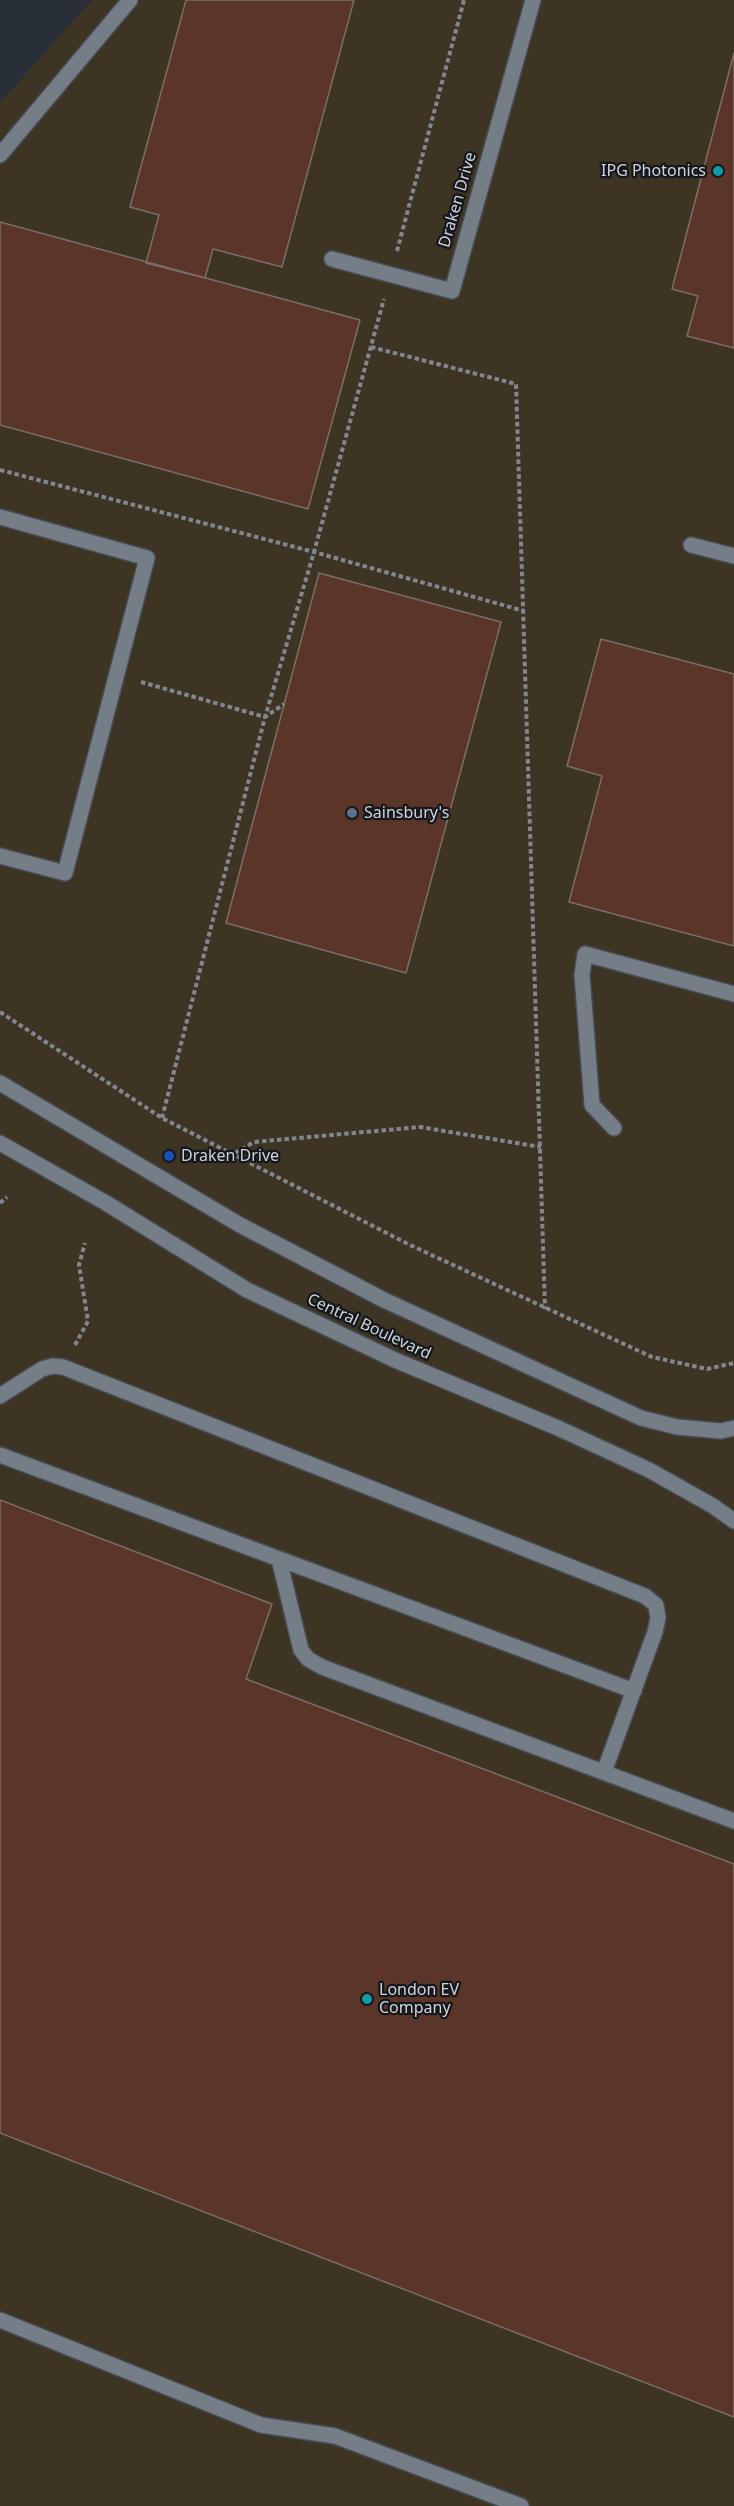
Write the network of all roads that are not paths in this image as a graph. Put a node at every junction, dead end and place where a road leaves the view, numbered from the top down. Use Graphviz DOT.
graph roads {
  1 [pos="130,0"];
  2 [pos="533,0"];
  3 [pos="0,155"];
  4 [pos="332,259"];
  5 [pos="0,517"];
  6 [pos="691,545"];
  7 [pos="734,556"];
  8 [pos="0,856"];
  9 [pos="734,994"];
  10 [pos="0,1083"];
  11 [pos="614,1128"];
  12 [pos="0,1143"];
  13 [pos="0,1396"];
  14 [pos="734,1428"];
  15 [pos="0,1455"];
  16 [pos="734,1521"];
  17 [pos="279,1559"];
  18 [pos="633,1690"];
  19 [pos="604,1772"];
  20 [pos="732,1815"];
  21 [pos="0,2320"];
  22 [pos="521,2506"];
  1 -- 3 [label="street"];
  2 -- 4 [label="street, Draken Drive"];
  5 -- 8 [label="street"];
  6 -- 7 [label="street"];
  9 -- 11 [label="street"];
  10 -- 14 [label="street, Central Boulevard"];
  12 -- 16 [label="street, Central Boulevard"];
  13 -- 18 [label="street"];
  15 -- 17 [label="street"];
  17 -- 18 [label="street"];
  17 -- 19 [label="street"];
  18 -- 19 [label="street"];
  19 -- 20 [label="street"];
  21 -- 22 [label="street"];
}
